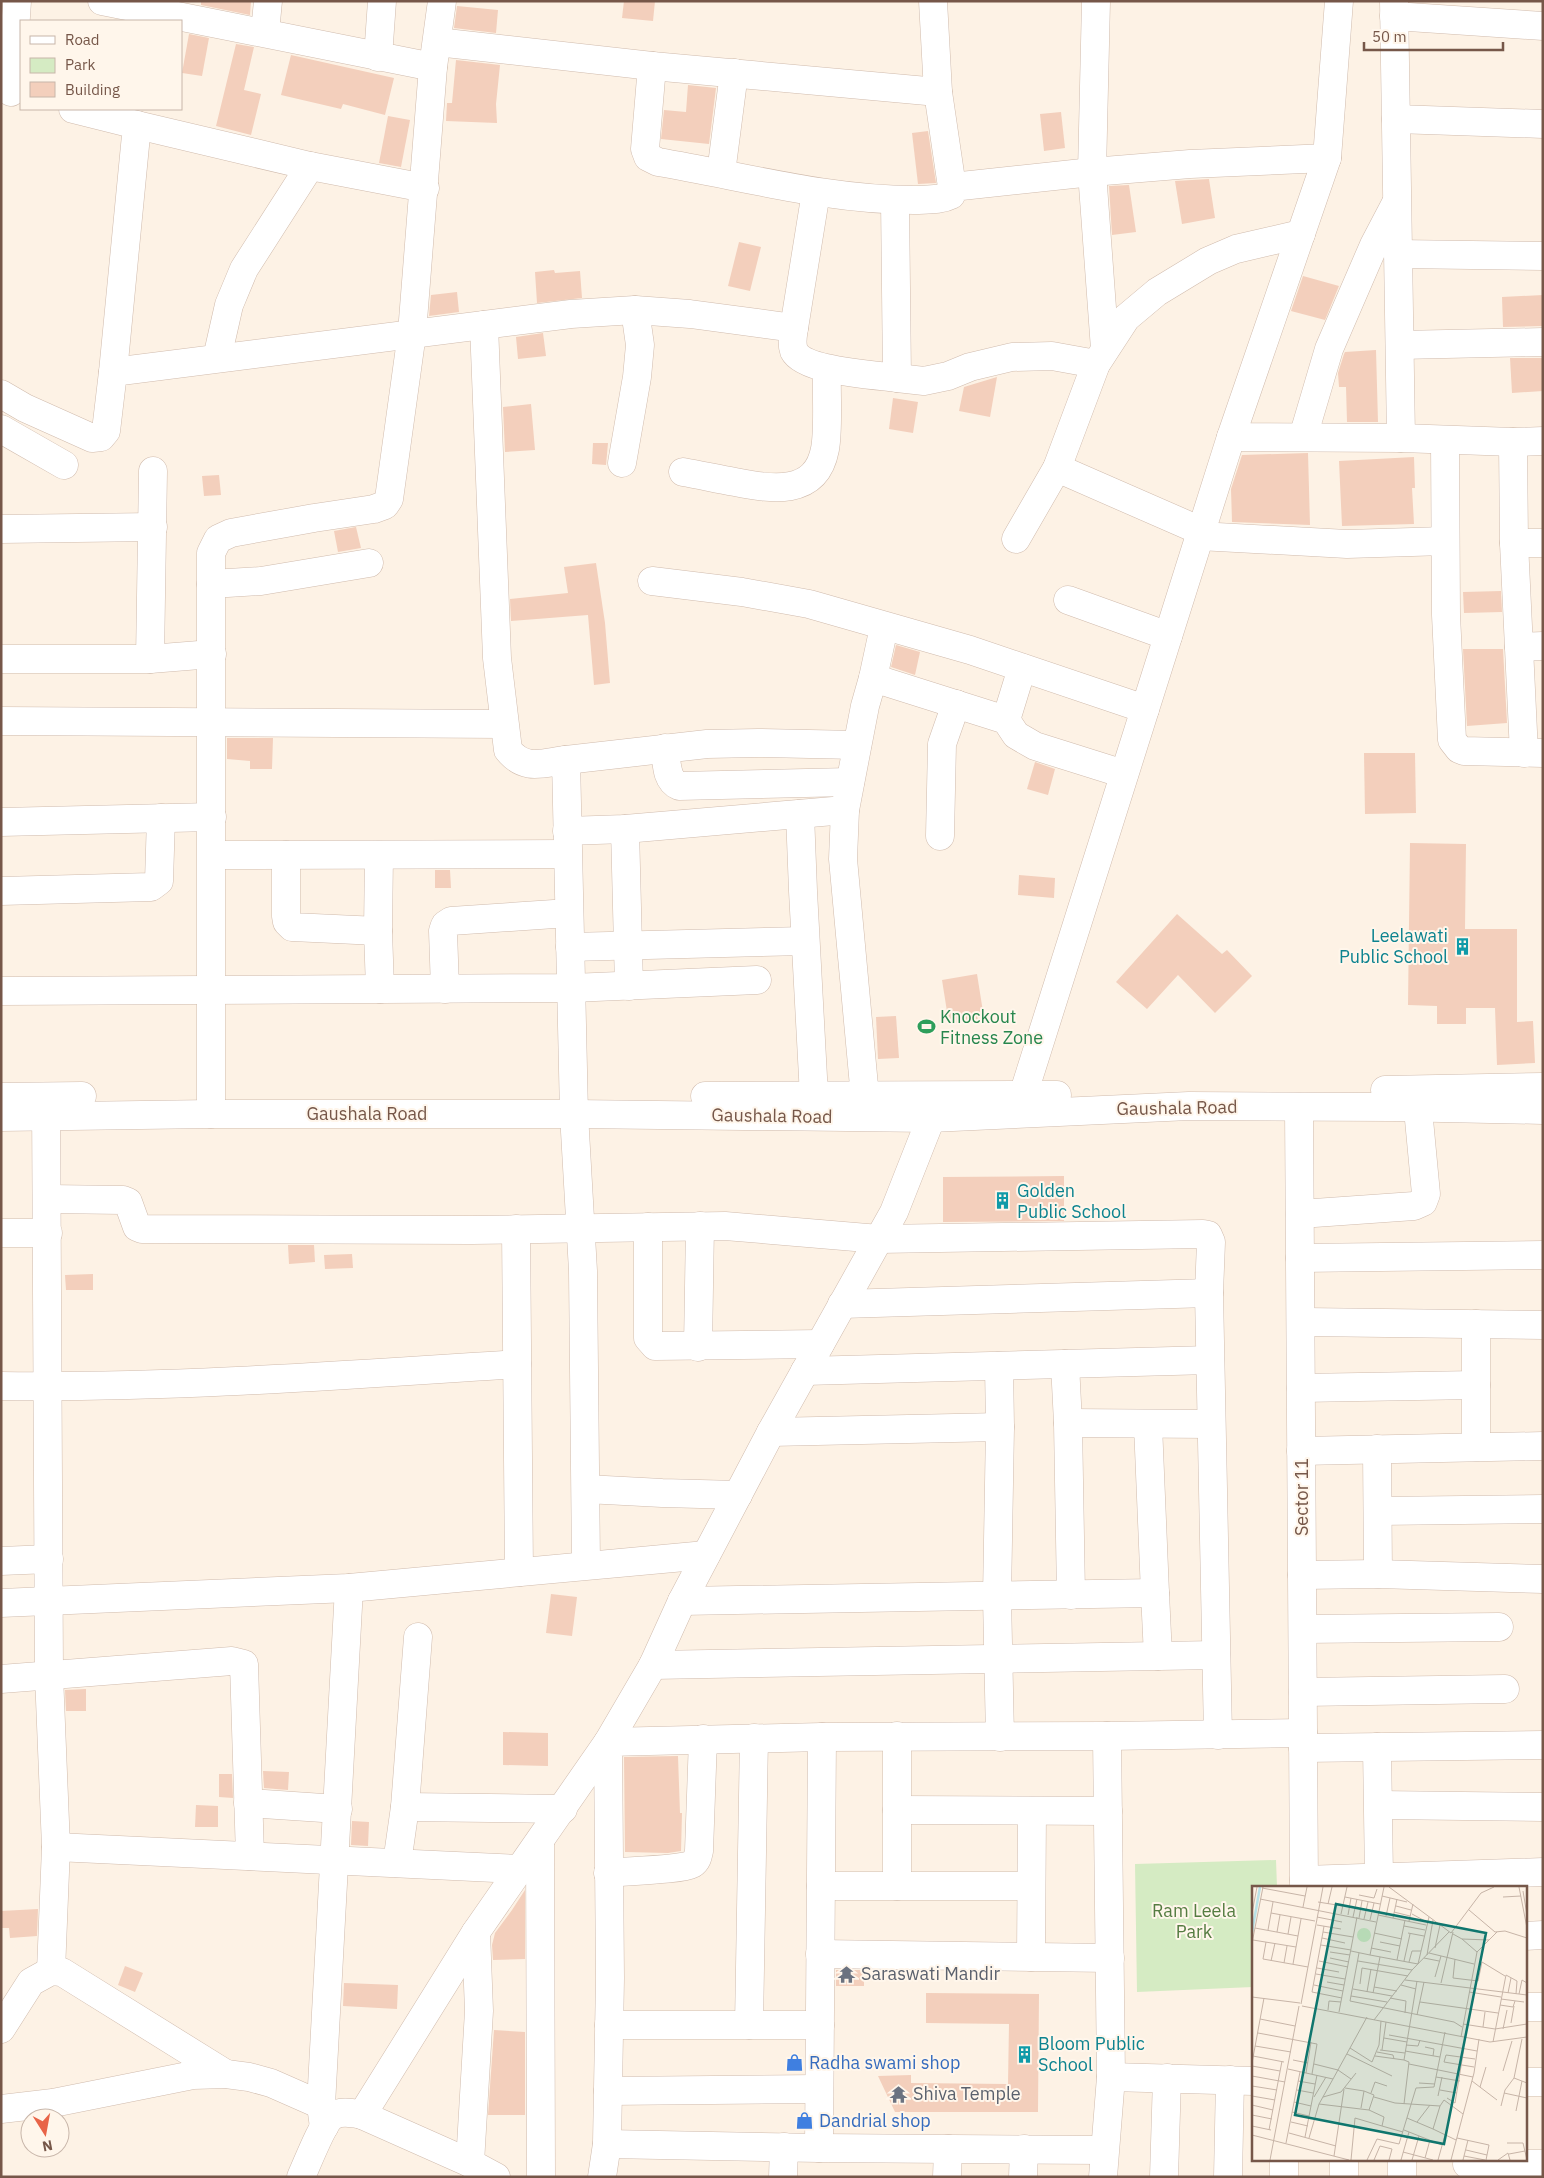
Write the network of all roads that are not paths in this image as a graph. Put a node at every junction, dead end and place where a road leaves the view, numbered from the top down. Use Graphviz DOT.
graph roads {
  1 [pos="17,1"];
  2 [pos="102,1"];
  3 [pos="268,1"];
  4 [pos="382,1"];
  5 [pos="442,1"];
  6 [pos="933,1"];
  7 [pos="1096,1"];
  8 [pos="1339,1"];
  9 [pos="148,6"];
  10 [pos="1394,9"];
  11 [pos="1543,26"];
  12 [pos="265,32"];
  13 [pos="435,54"];
  14 [pos="378,57"];
  15 [pos="652,66"];
  16 [pos="734,73"];
  17 [pos="938,92"];
  18 [pos="11,93"];
  19 [pos="78,110"];
  20 [pos="1396,119"];
  21 [pos="1543,124"];
  22 [pos="138,125"];
  23 [pos="1327,158"];
  24 [pos="310,166"];
  25 [pos="1092,172"];
  26 [pos="721,173"];
  27 [pos="952,187"];
  28 [pos="425,188"];
  29 [pos="816,192"];
  30 [pos="895,200"];
  31 [pos="1397,202"];
  32 [pos="1301,234"];
  33 [pos="1398,254"];
  34 [pos="1543,256"];
  35 [pos="635,310"];
  36 [pos="484,325"];
  37 [pos="794,328"];
  38 [pos="412,333"];
  39 [pos="1543,342"];
  40 [pos="1400,344"];
  41 [pos="1101,357"];
  42 [pos="217,358"];
  43 [pos="827,369"];
  44 [pos="113,372"];
  45 [pos="897,378"];
  46 [pos="1,394"];
  47 [pos="1,429"];
  48 [pos="1303,437"];
  49 [pos="1231,438"];
  50 [pos="1401,438"];
  51 [pos="1445,441"];
  52 [pos="1543,441"];
  53 [pos="1514,442"];
  54 [pos="622,464"];
  55 [pos="64,465"];
  56 [pos="1057,468"];
  57 [pos="154,471"];
  58 [pos="683,472"];
  59 [pos="153,527"];
  60 [pos="1,529"];
  61 [pos="1200,533"];
  62 [pos="1016,539"];
  63 [pos="1445,541"];
  64 [pos="1543,542"];
  65 [pos="1514,543"];
  66 [pos="369,563"];
  67 [pos="652,581"];
  68 [pos="211,584"];
  69 [pos="1068,600"];
  70 [pos="884,627"];
  71 [pos="1168,636"];
  72 [pos="1531,647"];
  73 [pos="212,654"];
  74 [pos="1,659"];
  75 [pos="150,659"];
  76 [pos="1022,668"];
  77 [pos="873,678"];
  78 [pos="956,704"];
  79 [pos="1145,709"];
  80 [pos="1006,720"];
  81 [pos="1,721"];
  82 [pos="212,723"];
  83 [pos="504,724"];
  84 [pos="857,745"];
  85 [pos="665,748"];
  86 [pos="1533,753"];
  87 [pos="566,760"];
  88 [pos="1124,774"];
  89 [pos="850,782"];
  90 [pos="846,810"];
  91 [pos="800,814"];
  92 [pos="212,817"];
  93 [pos="161,818"];
  94 [pos="1,822"];
  95 [pos="625,828"];
  96 [pos="940,836"];
  97 [pos="567,842"];
  98 [pos="379,854"];
  99 [pos="212,855"];
  100 [pos="286,855"];
  101 [pos="1,891"];
  102 [pos="569,913"];
  103 [pos="378,931"];
  104 [pos="805,942"];
  105 [pos="629,946"];
  106 [pos="570,947"];
  107 [pos="757,980"];
  108 [pos="629,986"];
  109 [pos="572,988"];
  110 [pos="380,989"];
  111 [pos="445,989"];
  112 [pos="210,990"];
  113 [pos="1,991"];
  114 [pos="1543,1087"];
  115 [pos="814,1096"];
  116 [pos="865,1096"];
  117 [pos="1,1097"];
  118 [pos="574,1105"];
  119 [pos="1020,1105"];
  120 [pos="46,1106"];
  121 [pos="211,1106"];
  122 [pos="936,1107"];
  123 [pos="1299,1107"];
  124 [pos="1418,1109"];
  125 [pos="1543,1110"];
  126 [pos="1,1117"];
  127 [pos="48,1199"];
  128 [pos="1300,1214"];
  129 [pos="700,1226"];
  130 [pos="648,1227"];
  131 [pos="581,1228"];
  132 [pos="516,1229"];
  133 [pos="1,1233"];
  134 [pos="48,1233"];
  135 [pos="879,1239"];
  136 [pos="1543,1255"];
  137 [pos="1300,1258"];
  138 [pos="1208,1293"];
  139 [pos="842,1304"];
  140 [pos="1305,1322"];
  141 [pos="1476,1324"];
  142 [pos="1543,1325"];
  143 [pos="820,1344"];
  144 [pos="698,1347"];
  145 [pos="1210,1360"];
  146 [pos="517,1364"];
  147 [pos="1064,1364"];
  148 [pos="999,1366"];
  149 [pos="805,1371"];
  150 [pos="1476,1385"];
  151 [pos="1,1386"];
  152 [pos="49,1386"];
  153 [pos="1301,1388"];
  154 [pos="1068,1423"];
  155 [pos="1148,1424"];
  156 [pos="1211,1424"];
  157 [pos="1000,1427"];
  158 [pos="771,1432"];
  159 [pos="1543,1446"];
  160 [pos="1476,1448"];
  161 [pos="1377,1449"];
  162 [pos="1301,1451"];
  163 [pos="586,1489"];
  164 [pos="738,1494"];
  165 [pos="1543,1509"];
  166 [pos="1378,1511"];
  167 [pos="706,1555"];
  168 [pos="49,1559"];
  169 [pos="1,1561"];
  170 [pos="586,1565"];
  171 [pos="519,1572"];
  172 [pos="1302,1574"];
  173 [pos="1378,1574"];
  174 [pos="1543,1579"];
  175 [pos="349,1588"];
  176 [pos="1155,1593"];
  177 [pos="1071,1595"];
  178 [pos="997,1596"];
  179 [pos="49,1601"];
  180 [pos="682,1601"];
  181 [pos="1,1603"];
  182 [pos="1499,1627"];
  183 [pos="1303,1629"];
  184 [pos="418,1638"];
  185 [pos="1216,1655"];
  186 [pos="1158,1656"];
  187 [pos="999,1659"];
  188 [pos="653,1665"];
  189 [pos="49,1674"];
  190 [pos="1,1679"];
  191 [pos="1504,1689"];
  192 [pos="1303,1692"];
  193 [pos="1218,1735"];
  194 [pos="897,1736"];
  195 [pos="1107,1736"];
  196 [pos="822,1737"];
  197 [pos="1000,1737"];
  198 [pos="754,1738"];
  199 [pos="703,1739"];
  200 [pos="1303,1741"];
  201 [pos="608,1742"];
  202 [pos="1543,1745"];
  203 [pos="1378,1747"];
  204 [pos="248,1803"];
  205 [pos="1379,1805"];
  206 [pos="405,1807"];
  207 [pos="1543,1807"];
  208 [pos="338,1809"];
  209 [pos="563,1809"];
  210 [pos="897,1810"];
  211 [pos="1032,1811"];
  212 [pos="1108,1811"];
  213 [pos="540,1841"];
  214 [pos="56,1847"];
  215 [pos="250,1856"];
  216 [pos="335,1860"];
  217 [pos="397,1864"];
  218 [pos="518,1869"];
  219 [pos="1543,1872"];
  220 [pos="608,1873"];
  221 [pos="1379,1877"];
  222 [pos="1445,1881"];
  223 [pos="1304,1883"];
  224 [pos="821,1886"];
  225 [pos="897,1886"];
  226 [pos="1031,1886"];
  227 [pos="476,1932"];
  228 [pos="1543,1935"];
  229 [pos="1526,1936"];
  230 [pos="820,1954"];
  231 [pos="1031,1957"];
  232 [pos="1110,1958"];
  233 [pos="51,1970"];
  234 [pos="1526,2007"];
  235 [pos="1543,2007"];
  236 [pos="749,2024"];
  237 [pos="609,2025"];
  238 [pos="820,2025"];
  239 [pos="1,2029"];
  240 [pos="226,2074"];
  241 [pos="1111,2077"];
  242 [pos="1167,2078"];
  243 [pos="1241,2080"];
  244 [pos="1526,2082"];
  245 [pos="1543,2082"];
  246 [pos="820,2089"];
  247 [pos="608,2091"];
  248 [pos="1,2109"];
  249 [pos="362,2114"];
  250 [pos="323,2116"];
  251 [pos="607,2144"];
  252 [pos="784,2147"];
  253 [pos="819,2148"];
  254 [pos="948,2149"];
  255 [pos="1024,2149"];
  256 [pos="1104,2150"];
  257 [pos="1284,2160"];
  258 [pos="1344,2160"];
  259 [pos="1402,2160"];
  260 [pos="470,2163"];
  261 [pos="1543,2164"];
  262 [pos="1467,2167"];
  263 [pos="606,2176"];
  264 [pos="301,2177"];
  265 [pos="496,2177"];
  266 [pos="541,2177"];
  267 [pos="783,2177"];
  268 [pos="947,2177"];
  269 [pos="1023,2177"];
  270 [pos="1103,2177"];
  271 [pos="1164,2177"];
  272 [pos="1228,2177"];
  273 [pos="1284,2177"];
  274 [pos="1344,2177"];
  275 [pos="1402,2177"];
  1 -- 18 [label="street"];
  2 -- 9 [label="street"];
  3 -- 12 [label="street"];
  4 -- 14 [label="street"];
  5 -- 13 [label="street"];
  6 -- 17 [label="street"];
  7 -- 25 [label="street"];
  8 -- 23 [label="street"];
  9 -- 12 [label="street"];
  10 -- 11 [label="street"];
  10 -- 20 [label="street"];
  12 -- 14 [label="street"];
  13 -- 14 [label="street"];
  13 -- 15 [label="street"];
  13 -- 28 [label="street"];
  15 -- 16 [label="street"];
  15 -- 26 [label="street"];
  16 -- 17 [label="street"];
  16 -- 26 [label="street"];
  17 -- 27 [label="street"];
  19 -- 22 [label="street"];
  20 -- 21 [label="street"];
  20 -- 31 [label="street"];
  22 -- 24 [label="street"];
  22 -- 44 [label="street"];
  23 -- 25 [label="street"];
  23 -- 32 [label="street"];
  24 -- 28 [label="street"];
  24 -- 42 [label="street"];
  25 -- 27 [label="street"];
  25 -- 41 [label="street"];
  26 -- 29 [label="street"];
  27 -- 30 [label="street"];
  28 -- 38 [label="street"];
  29 -- 30 [label="street"];
  29 -- 37 [label="street"];
  30 -- 45 [label="street"];
  31 -- 33 [label="street"];
  31 -- 48 [label="street"];
  32 -- 41 [label="street"];
  32 -- 49 [label="street"];
  33 -- 34 [label="street"];
  33 -- 40 [label="street"];
  35 -- 36 [label="street"];
  35 -- 37 [label="street"];
  35 -- 54 [label="street"];
  36 -- 38 [label="street"];
  36 -- 83 [label="street"];
  37 -- 43 [label="street"];
  38 -- 42 [label="street"];
  38 -- 68 [label="street"];
  39 -- 40 [label="street"];
  40 -- 50 [label="street"];
  41 -- 45 [label="street"];
  41 -- 56 [label="street"];
  42 -- 44 [label="street"];
  43 -- 45 [label="street"];
  43 -- 58 [label="street"];
  44 -- 46 [label="street"];
  47 -- 55 [label="street"];
  48 -- 49 [label="street"];
  48 -- 50 [label="street"];
  49 -- 61 [label="street"];
  50 -- 51 [label="street"];
  51 -- 53 [label="street"];
  51 -- 63 [label="street"];
  52 -- 53 [label="street"];
  53 -- 65 [label="street"];
  56 -- 61 [label="street"];
  56 -- 62 [label="street"];
  57 -- 59 [label="street"];
  59 -- 60 [label="street"];
  59 -- 75 [label="street"];
  61 -- 63 [label="street"];
  61 -- 71 [label="street"];
  63 -- 86 [label="street"];
  64 -- 65 [label="street"];
  65 -- 72 [label="street"];
  66 -- 68 [label="street"];
  67 -- 70 [label="street"];
  68 -- 73 [label="street"];
  69 -- 71 [label="street"];
  70 -- 76 [label="street"];
  70 -- 77 [label="street"];
  71 -- 79 [label="street"];
  72 -- 86 [label="street"];
  73 -- 75 [label="street"];
  73 -- 82 [label="street"];
  74 -- 75 [label="street"];
  76 -- 79 [label="street"];
  76 -- 80 [label="street"];
  77 -- 78 [label="street"];
  77 -- 84 [label="street"];
  78 -- 80 [label="street"];
  78 -- 96 [label="street"];
  79 -- 88 [label="street"];
  80 -- 88 [label="street"];
  81 -- 82 [label="street"];
  82 -- 83 [label="street"];
  82 -- 92 [label="street"];
  83 -- 87 [label="street"];
  84 -- 85 [label="street"];
  84 -- 89 [label="street"];
  85 -- 87 [label="street"];
  85 -- 89 [label="street"];
  87 -- 97 [label="street"];
  88 -- 119 [label="street"];
  89 -- 90 [label="street"];
  90 -- 91 [label="street"];
  90 -- 116 [label="street"];
  91 -- 95 [label="street"];
  91 -- 104 [label="street"];
  92 -- 93 [label="street"];
  92 -- 99 [label="street"];
  93 -- 94 [label="street"];
  93 -- 101 [label="street"];
  95 -- 97 [label="street"];
  95 -- 105 [label="street"];
  97 -- 98 [label="street"];
  97 -- 102 [label="street"];
  98 -- 100 [label="street"];
  98 -- 103 [label="street"];
  99 -- 100 [label="street"];
  99 -- 112 [label="street"];
  100 -- 103 [label="street"];
  102 -- 106 [label="street"];
  102 -- 111 [label="street"];
  103 -- 110 [label="street"];
  104 -- 105 [label="street"];
  104 -- 115 [label="street"];
  105 -- 106 [label="street"];
  105 -- 108 [label="street"];
  106 -- 109 [label="street"];
  107 -- 108 [label="street"];
  108 -- 109 [label="street"];
  109 -- 111 [label="street"];
  109 -- 118 [label="street"];
  110 -- 111 [label="street"];
  110 -- 112 [label="street"];
  112 -- 113 [label="street"];
  112 -- 121 [label="street"];
  114 -- 119 [label="street, Gaushala Road"];
  115 -- 116 [label="street, Gaushala Road"];
  115 -- 118 [label="street, Gaushala Road"];
  116 -- 122 [label="street, Gaushala Road"];
  117 -- 120 [label="street, Gaushala Road"];
  118 -- 121 [label="street, Gaushala Road"];
  118 -- 122 [label="street, Gaushala Road"];
  118 -- 131 [label="street"];
  119 -- 122 [label="street, Gaushala Road"];
  119 -- 123 [label="street, Gaushala Road"];
  120 -- 121 [label="street, Gaushala Road"];
  120 -- 126 [label="street, Gaushala Road"];
  120 -- 127 [label="street"];
  122 -- 135 [label="street"];
  123 -- 124 [label="street, Gaushala Road"];
  123 -- 128 [label="street, Sector 11"];
  124 -- 125 [label="street, Gaushala Road"];
  124 -- 128 [label="street"];
  127 -- 132 [label="street"];
  127 -- 134 [label="street"];
  128 -- 137 [label="street, Sector 11"];
  129 -- 130 [label="street"];
  129 -- 135 [label="street"];
  129 -- 144 [label="street"];
  130 -- 131 [label="street"];
  130 -- 144 [label="street"];
  131 -- 132 [label="street"];
  131 -- 163 [label="street"];
  132 -- 146 [label="street"];
  133 -- 134 [label="street"];
  134 -- 152 [label="street"];
  135 -- 138 [label="street"];
  135 -- 139 [label="street"];
  136 -- 137 [label="street"];
  137 -- 153 [label="street, Sector 11"];
  138 -- 139 [label="street"];
  138 -- 145 [label="street"];
  139 -- 143 [label="street"];
  140 -- 141 [label="street"];
  141 -- 142 [label="street"];
  141 -- 150 [label="street"];
  143 -- 144 [label="street"];
  143 -- 149 [label="street"];
  145 -- 147 [label="street"];
  145 -- 156 [label="street"];
  146 -- 152 [label="street"];
  146 -- 171 [label="street"];
  147 -- 148 [label="street"];
  147 -- 154 [label="street"];
  148 -- 149 [label="street"];
  148 -- 157 [label="street"];
  149 -- 158 [label="street"];
  150 -- 153 [label="street"];
  150 -- 160 [label="street"];
  151 -- 152 [label="street"];
  152 -- 168 [label="street"];
  153 -- 162 [label="street, Sector 11"];
  154 -- 155 [label="street"];
  154 -- 177 [label="street"];
  155 -- 156 [label="street"];
  155 -- 176 [label="street"];
  156 -- 185 [label="street"];
  157 -- 158 [label="street"];
  157 -- 178 [label="street"];
  158 -- 164 [label="street"];
  159 -- 160 [label="street"];
  160 -- 161 [label="street"];
  161 -- 162 [label="street"];
  161 -- 166 [label="street"];
  162 -- 172 [label="street, Sector 11"];
  163 -- 164 [label="street"];
  163 -- 170 [label="street"];
  164 -- 167 [label="street"];
  165 -- 166 [label="street"];
  166 -- 173 [label="street"];
  167 -- 170 [label="street"];
  167 -- 180 [label="street"];
  168 -- 169 [label="street"];
  168 -- 179 [label="street"];
  170 -- 171 [label="street"];
  171 -- 175 [label="street"];
  172 -- 173 [label="street"];
  172 -- 183 [label="street, Sector 11"];
  173 -- 174 [label="street"];
  175 -- 179 [label="street"];
  175 -- 208 [label="street"];
  176 -- 177 [label="street"];
  176 -- 186 [label="street"];
  177 -- 178 [label="street"];
  178 -- 180 [label="street"];
  178 -- 187 [label="street"];
  179 -- 181 [label="street"];
  179 -- 189 [label="street"];
  180 -- 188 [label="street"];
  182 -- 183 [label="street"];
  183 -- 192 [label="street, Sector 11"];
  184 -- 206 [label="street"];
  185 -- 186 [label="street"];
  185 -- 193 [label="street"];
  186 -- 187 [label="street"];
  187 -- 188 [label="street"];
  187 -- 197 [label="street"];
  188 -- 201 [label="street"];
  189 -- 190 [label="street"];
  189 -- 204 [label="street"];
  189 -- 214 [label="street"];
  191 -- 192 [label="street"];
  192 -- 200 [label="street, Sector 11"];
  193 -- 195 [label="street"];
  193 -- 200 [label="street"];
  194 -- 196 [label="street"];
  194 -- 197 [label="street"];
  194 -- 210 [label="street"];
  195 -- 197 [label="street"];
  195 -- 212 [label="street"];
  196 -- 198 [label="street"];
  196 -- 224 [label="street"];
  198 -- 199 [label="street"];
  198 -- 236 [label="street"];
  199 -- 201 [label="street"];
  199 -- 220 [label="street"];
  200 -- 203 [label="street"];
  200 -- 223 [label="street, Sector 11"];
  201 -- 209 [label="street"];
  201 -- 220 [label="street"];
  202 -- 203 [label="street"];
  203 -- 205 [label="street"];
  204 -- 208 [label="street"];
  204 -- 215 [label="street"];
  205 -- 207 [label="street"];
  205 -- 221 [label="street"];
  206 -- 209 [label="street"];
  206 -- 217 [label="street"];
  208 -- 216 [label="street"];
  209 -- 213 [label="street"];
  210 -- 211 [label="street"];
  210 -- 225 [label="street"];
  211 -- 212 [label="street"];
  211 -- 226 [label="street"];
  212 -- 232 [label="street"];
  213 -- 218 [label="street"];
  213 -- 266 [label="street"];
  214 -- 215 [label="street"];
  214 -- 233 [label="street"];
  215 -- 216 [label="street"];
  216 -- 217 [label="street"];
  216 -- 250 [label="street"];
  217 -- 218 [label="street"];
  218 -- 227 [label="street"];
  219 -- 222 [label="street"];
  220 -- 237 [label="street"];
  221 -- 222 [label="street"];
  221 -- 223 [label="street"];
  224 -- 225 [label="street"];
  224 -- 230 [label="street"];
  225 -- 226 [label="street"];
  226 -- 231 [label="street"];
  227 -- 249 [label="street"];
  227 -- 260 [label="street"];
  228 -- 229 [label="street"];
  230 -- 231 [label="street"];
  230 -- 238 [label="street"];
  231 -- 232 [label="street"];
  232 -- 241 [label="street"];
  233 -- 239 [label="street"];
  233 -- 240 [label="street"];
  234 -- 235 [label="street"];
  236 -- 237 [label="street"];
  236 -- 238 [label="street"];
  237 -- 247 [label="street"];
  238 -- 246 [label="street"];
  240 -- 248 [label="street"];
  240 -- 250 [label="street"];
  241 -- 242 [label="street"];
  241 -- 256 [label="street"];
  242 -- 243 [label="street"];
  242 -- 271 [label="street"];
  243 -- 272 [label="street"];
  244 -- 245 [label="street"];
  246 -- 247 [label="street"];
  246 -- 253 [label="street"];
  247 -- 251 [label="street"];
  249 -- 250 [label="street"];
  249 -- 260 [label="street"];
  250 -- 264 [label="street"];
  251 -- 252 [label="street"];
  251 -- 263 [label="street"];
  252 -- 253 [label="street"];
  252 -- 267 [label="street"];
  253 -- 254 [label="street"];
  254 -- 255 [label="street"];
  254 -- 268 [label="street"];
  255 -- 256 [label="street"];
  255 -- 269 [label="street"];
  256 -- 270 [label="street"];
  257 -- 273 [label="street"];
  258 -- 274 [label="street"];
  259 -- 275 [label="street"];
  260 -- 265 [label="street"];
  261 -- 262 [label="street"];
}
